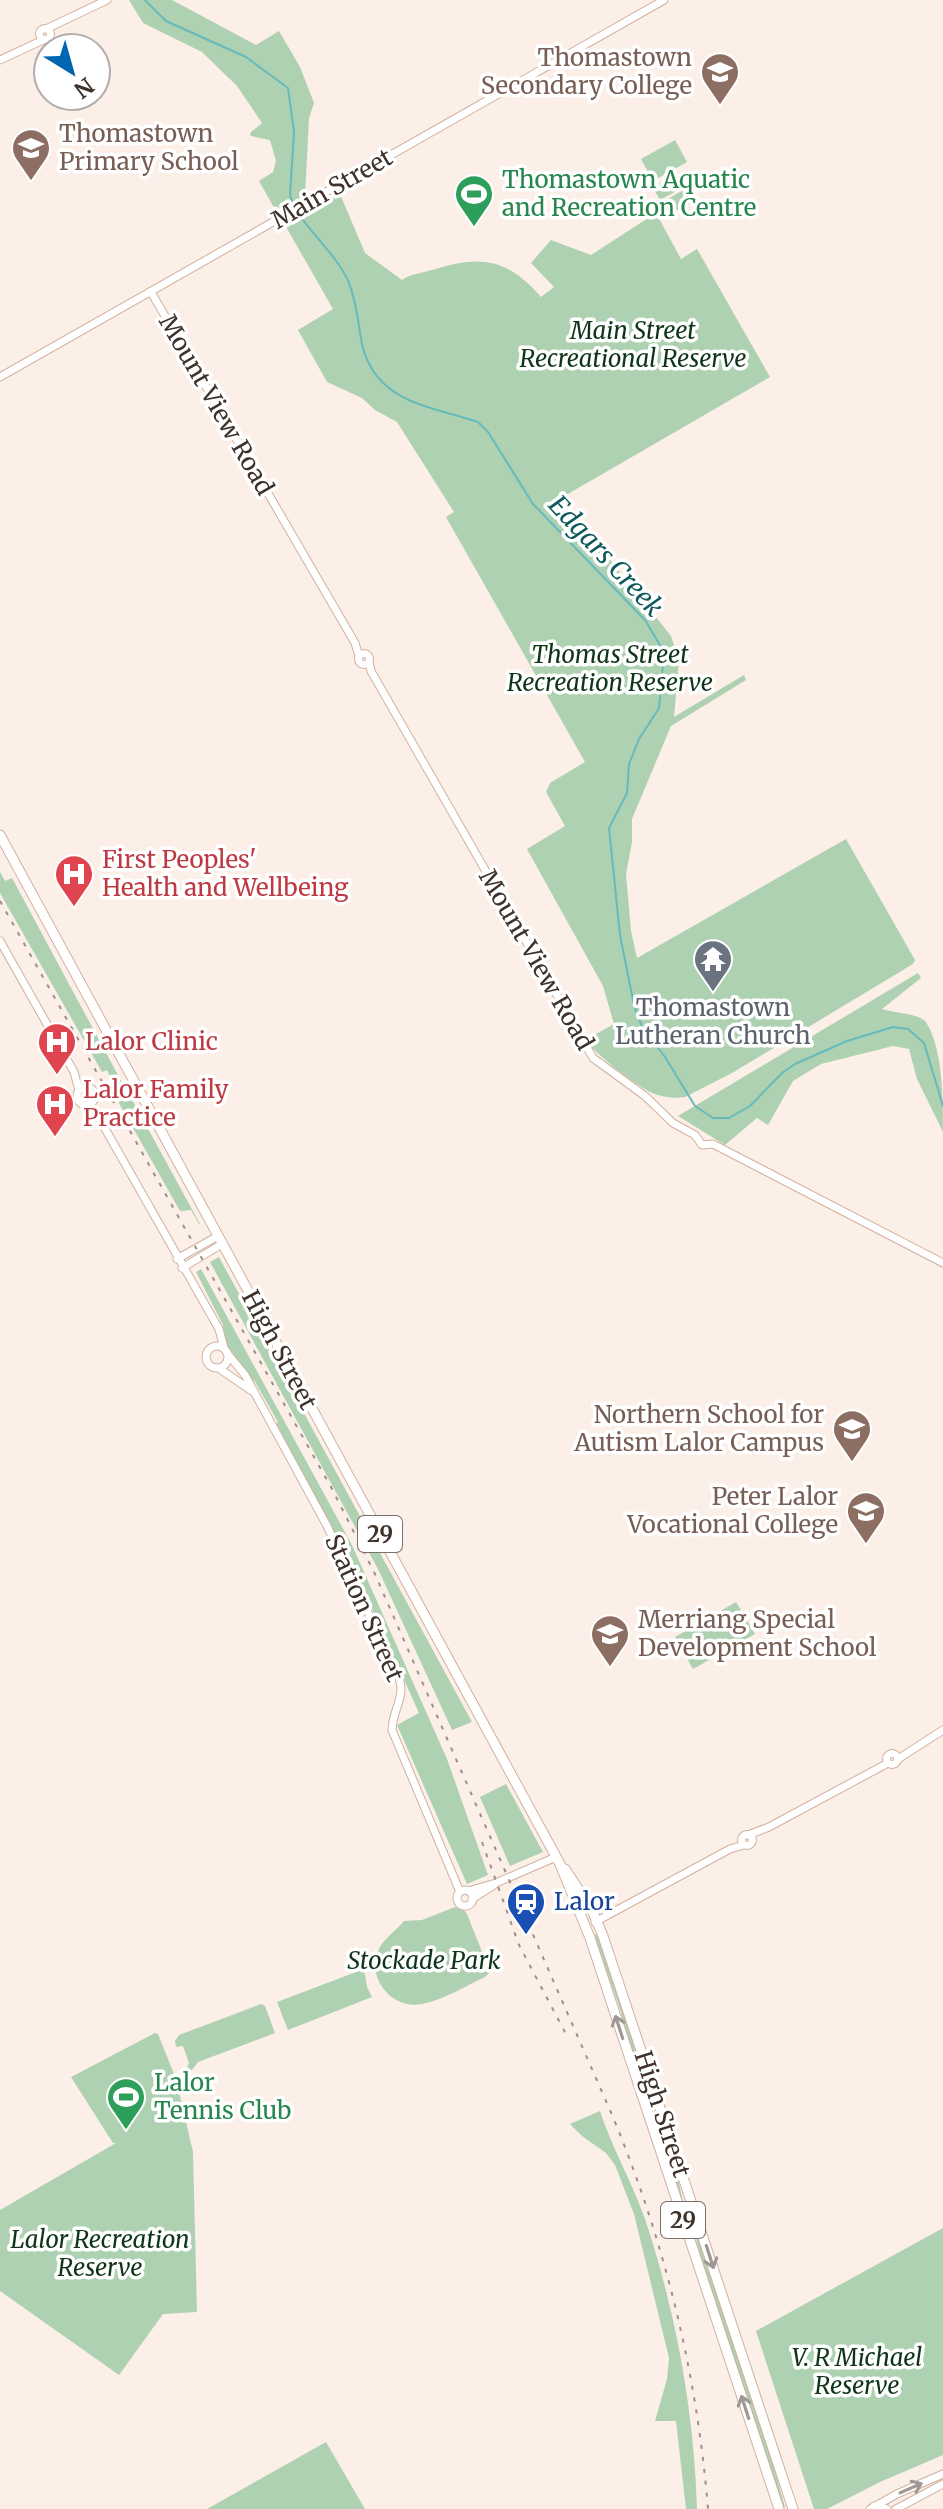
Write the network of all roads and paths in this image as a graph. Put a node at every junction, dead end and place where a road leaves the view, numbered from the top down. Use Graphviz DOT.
graph roads {
  1 [pos="107,0"];
  2 [pos="664,0"];
  3 [pos="0,60"];
  4 [pos="151,292"];
  5 [pos="0,377"];
  6 [pos="0,835"];
  7 [pos="0,941"];
  8 [pos="74,1072"];
  9 [pos="89,1087"];
  10 [pos="79,1090"];
  11 [pos="94,1100"];
  12 [pos="83,1105"];
  13 [pos="99,1118"];
  14 [pos="220,1240"];
  15 [pos="177,1259"];
  16 [pos="943,1263"];
  17 [pos="182,1268"];
  18 [pos="213,1321"];
  19 [pos="211,1348"];
  20 [pos="226,1351"];
  21 [pos="219,1368"];
  22 [pos="254,1393"];
  23 [pos="943,1730"];
  24 [pos="558,1860"];
  25 [pos="496,1883"];
  26 [pos="465,1891"];
  27 [pos="472,1899"];
  28 [pos="597,1921"];
  29 [pos="585,1926"];
  30 [pos="943,2474"];
  31 [pos="943,2484"];
  32 [pos="872,2508"];
  33 [pos="779,2509"];
  34 [pos="793,2509"];
  35 [pos="887,2509"];
  36 [pos="896,2509"];
  1 -- 3 [label="street"];
  2 -- 4 [label="street, Main Street"];
  4 -- 5 [label="street, Main Street"];
  4 -- 16 [label="street, Mount View Road"];
  6 -- 14 [label="main road, High Street / 29"];
  7 -- 8 [label="street"];
  8 -- 9 [label="street"];
  8 -- 10 [label="street"];
  9 -- 10 [label="street"];
  9 -- 11 [label="street"];
  10 -- 12 [label="street"];
  11 -- 12 [label="street"];
  11 -- 13 [label="street, Station Street"];
  12 -- 13 [label="street, Station Street"];
  13 -- 15 [label="street, Station Street"];
  14 -- 15 [label="street"];
  14 -- 17 [label="street"];
  14 -- 24 [label="main road, High Street / 29"];
  15 -- 17 [label="street, Station Street"];
  17 -- 18 [label="street, Station Street"];
  18 -- 19 [label="street"];
  18 -- 20 [label="street, Station Street"];
  19 -- 20 [label="street"];
  19 -- 21 [label="street"];
  20 -- 21 [label="street"];
  20 -- 22 [label="street, Station Street"];
  21 -- 22 [label="street, Station Street"];
  22 -- 26 [label="street, Station Street"];
  23 -- 28 [label="street"];
  24 -- 25 [label="street"];
  24 -- 28 [label="main road, High Street / 29"];
  24 -- 29 [label="main road, High Street / 29"];
  25 -- 26 [label="street"];
  25 -- 27 [label="street"];
  26 -- 27 [label="street, Station Street"];
  26 -- 27 [label="street"];
  28 -- 29 [label="street"];
  28 -- 34 [label="main road, High Street / 29, one-way"];
  33 -- 29 [label="main road, High Street / 29, one-way"];
  32 -- 30 [label="street, one-way"];
  31 -- 36 [label="street"];
  32 -- 35 [label="street"];
}
